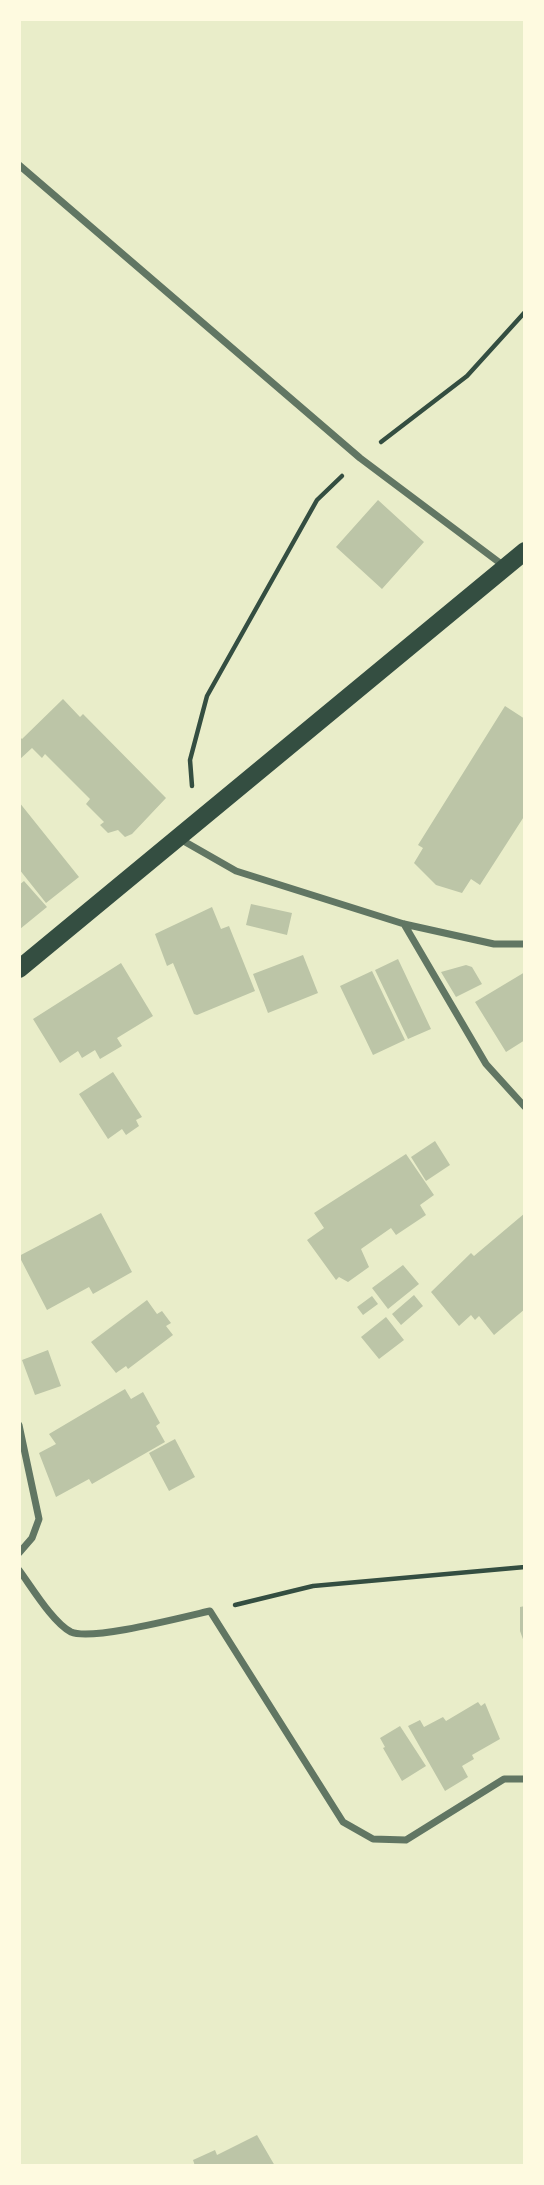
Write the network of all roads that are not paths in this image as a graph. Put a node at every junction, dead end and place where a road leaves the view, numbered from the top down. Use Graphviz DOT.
graph roads {
  1 [pos="19,165"];
  2 [pos="525,551"];
  3 [pos="506,567"];
  4 [pos="179,839"];
  5 [pos="404,924"];
  6 [pos="525,944"];
  7 [pos="19,969"];
  8 [pos="525,1107"];
  9 [pos="19,1425"];
  10 [pos="19,1553"];
  11 [pos="19,1570"];
  12 [pos="525,1779"];
  1 -- 3 [label="street"];
  2 -- 3 [label="main road"];
  3 -- 4 [label="main road"];
  4 -- 5 [label="street"];
  4 -- 7 [label="main road"];
  5 -- 6 [label="street"];
  5 -- 8 [label="street"];
  9 -- 10 [label="street"];
  11 -- 12 [label="street"];
}
